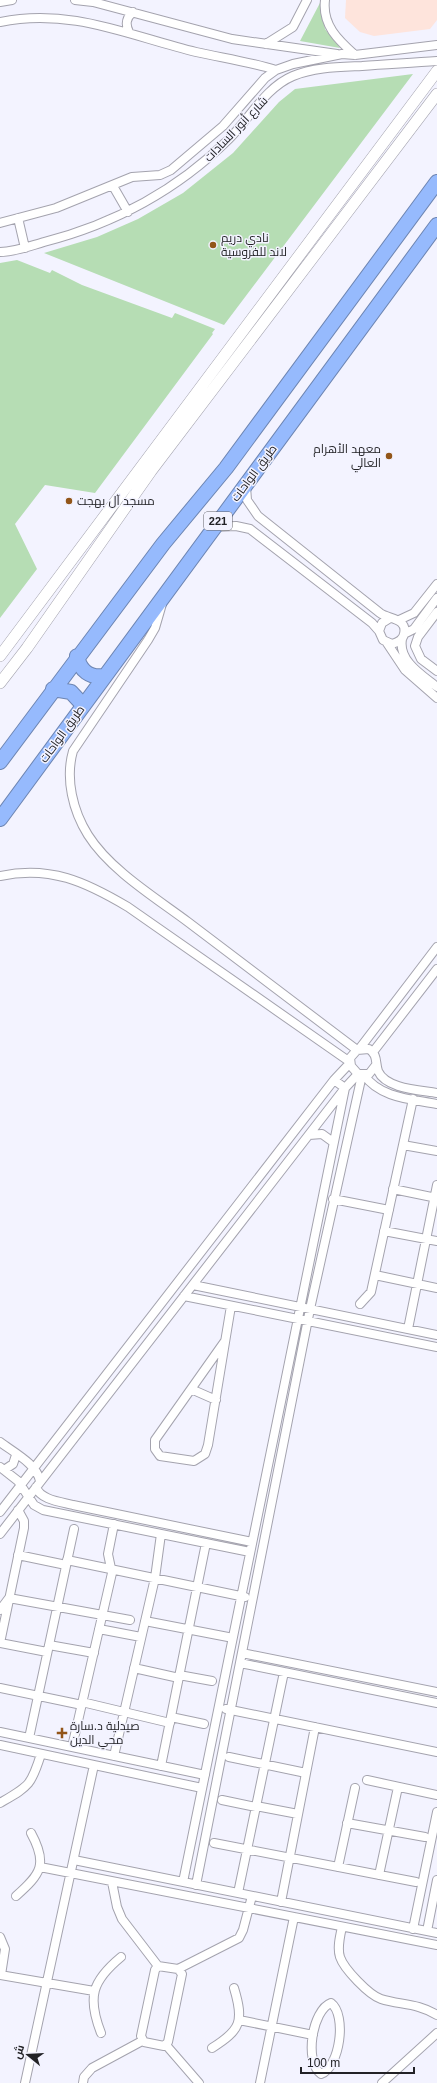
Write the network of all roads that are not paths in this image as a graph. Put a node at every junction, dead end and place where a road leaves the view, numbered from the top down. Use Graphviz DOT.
graph roads {
  1 [pos="12,0"];
  2 [pos="75,0"];
  3 [pos="307,0"];
  4 [pos="325,0"];
  5 [pos="0,2"];
  6 [pos="133,12"];
  7 [pos="0,22"];
  8 [pos="129,32"];
  9 [pos="266,44"];
  10 [pos="437,45"];
  11 [pos="400,50"];
  12 [pos="342,54"];
  13 [pos="356,55"];
  14 [pos="437,61"];
  15 [pos="403,64"];
  16 [pos="276,70"];
  17 [pos="437,71"];
  18 [pos="437,94"];
  19 [pos="436,181"];
  20 [pos="113,186"];
  21 [pos="128,212"];
  22 [pos="18,218"];
  23 [pos="0,223"];
  24 [pos="437,225"];
  25 [pos="25,248"];
  26 [pos="0,252"];
  27 [pos="247,483"];
  28 [pos="214,527"];
  29 [pos="327,570"];
  30 [pos="318,582"];
  31 [pos="437,584"];
  32 [pos="346,586"];
  33 [pos="165,594"];
  34 [pos="338,596"];
  35 [pos="437,598"];
  36 [pos="437,612"];
  37 [pos="390,618"];
  38 [pos="399,620"];
  39 [pos="379,631"];
  40 [pos="403,637"];
  41 [pos="13,639"];
  42 [pos="387,643"];
  43 [pos="27,648"];
  44 [pos="3,652"];
  45 [pos="77,656"];
  46 [pos="19,658"];
  47 [pos="437,671"];
  48 [pos="104,676"];
  49 [pos="0,683"];
  50 [pos="437,687"];
  51 [pos="53,689"];
  52 [pos="437,698"];
  53 [pos="83,705"];
  54 [pos="0,762"];
  55 [pos="0,819"];
  56 [pos="0,876"];
  57 [pos="437,947"];
  58 [pos="437,969"];
  59 [pos="359,1049"];
  60 [pos="373,1052"];
  61 [pos="350,1062"];
  62 [pos="376,1065"];
  63 [pos="361,1075"];
  64 [pos="334,1080"];
  65 [pos="391,1083"];
  66 [pos="345,1088"];
  67 [pos="376,1089"];
  68 [pos="437,1093"];
  69 [pos="387,1094"];
  70 [pos="357,1098"];
  71 [pos="413,1099"];
  72 [pos="437,1104"];
  73 [pos="309,1135"];
  74 [pos="333,1142"];
  75 [pos="403,1144"];
  76 [pos="437,1151"];
  77 [pos="437,1185"];
  78 [pos="393,1189"];
  79 [pos="246,1194"];
  80 [pos="436,1198"];
  81 [pos="333,1199"];
  82 [pos="257,1203"];
  83 [pos="389,1210"];
  84 [pos="316,1226"];
  85 [pos="327,1228"];
  86 [pos="384,1230"];
  87 [pos="426,1239"];
  88 [pos="437,1241"];
  89 [pos="374,1275"];
  90 [pos="417,1284"];
  91 [pos="193,1285"];
  92 [pos="437,1288"];
  93 [pos="184,1296"];
  94 [pos="360,1304"];
  95 [pos="231,1306"];
  96 [pos="300,1307"];
  97 [pos="310,1309"];
  98 [pos="297,1319"];
  99 [pos="307,1321"];
  100 [pos="412,1330"];
  101 [pos="437,1335"];
  102 [pos="225,1341"];
  103 [pos="413,1342"];
  104 [pos="437,1347"];
  105 [pos="117,1361"];
  106 [pos="127,1370"];
  107 [pos="191,1389"];
  108 [pos="216,1400"];
  109 [pos="0,1442"];
  110 [pos="272,1442"];
  111 [pos="282,1444"];
  112 [pos="16,1455"];
  113 [pos="2,1468"];
  114 [pos="34,1468"];
  115 [pos="38,1484"];
  116 [pos="21,1485"];
  117 [pos="28,1497"];
  118 [pos="79,1506"];
  119 [pos="18,1510"];
  120 [pos="0,1512"];
  121 [pos="76,1518"];
  122 [pos="114,1524"];
  123 [pos="74,1529"];
  124 [pos="0,1534"];
  125 [pos="161,1534"];
  126 [pos="252,1542"];
  127 [pos="206,1543"];
  128 [pos="250,1552"];
  129 [pos="18,1555"];
  130 [pos="67,1562"];
  131 [pos="111,1569"];
  132 [pos="155,1578"];
  133 [pos="197,1587"];
  134 [pos="241,1596"];
  135 [pos="9,1598"];
  136 [pos="252,1598"];
  137 [pos="57,1607"];
  138 [pos="0,1610"];
  139 [pos="102,1615"];
  140 [pos="130,1620"];
  141 [pos="145,1620"];
  142 [pos="99,1629"];
  143 [pos="188,1629"];
  144 [pos="141,1637"];
  145 [pos="228,1637"];
  146 [pos="0,1643"];
  147 [pos="48,1649"];
  148 [pos="94,1653"];
  149 [pos="242,1653"];
  150 [pos="240,1663"];
  151 [pos="134,1668"];
  152 [pos="284,1672"];
  153 [pos="179,1677"];
  154 [pos="212,1681"];
  155 [pos="0,1688"];
  156 [pos="437,1692"];
  157 [pos="38,1696"];
  158 [pos="437,1703"];
  159 [pos="82,1704"];
  160 [pos="218,1707"];
  161 [pos="230,1710"];
  162 [pos="124,1712"];
  163 [pos="274,1719"];
  164 [pos="170,1720"];
  165 [pos="204,1724"];
  166 [pos="315,1727"];
  167 [pos="0,1732"];
  168 [pos="29,1738"];
  169 [pos="0,1745"];
  170 [pos="72,1747"];
  171 [pos="437,1752"];
  172 [pos="41,1754"];
  173 [pos="114,1756"];
  174 [pos="230,1757"];
  175 [pos="94,1765"];
  176 [pos="265,1765"];
  177 [pos="161,1766"];
  178 [pos="306,1773"];
  179 [pos="205,1775"];
  180 [pos="367,1780"];
  181 [pos="398,1787"];
  182 [pos="202,1788"];
  183 [pos="355,1788"];
  184 [pos="437,1795"];
  185 [pos="222,1800"];
  186 [pos="0,1803"];
  187 [pos="256,1807"];
  188 [pos="437,1812"];
  189 [pos="298,1814"];
  190 [pos="347,1823"];
  191 [pos="389,1831"];
  192 [pos="31,1833"];
  193 [pos="425,1837"];
  194 [pos="191,1843"];
  195 [pos="214,1843"];
  196 [pos="204,1846"];
  197 [pos="247,1849"];
  198 [pos="290,1858"];
  199 [pos="74,1860"];
  200 [pos="40,1867"];
  201 [pos="338,1867"];
  202 [pos="71,1874"];
  203 [pos="379,1875"];
  204 [pos="437,1880"];
  205 [pos="112,1882"];
  206 [pos="183,1882"];
  207 [pos="416,1882"];
  208 [pos="196,1885"];
  209 [pos="238,1893"];
  210 [pos="16,1896"];
  211 [pos="252,1896"];
  212 [pos="281,1902"];
  213 [pos="249,1908"];
  214 [pos="294,1917"];
  215 [pos="382,1922"];
  216 [pos="342,1927"];
  217 [pos="413,1929"];
  218 [pos="427,1931"];
  219 [pos="380,1934"];
  220 [pos="437,1934"];
  221 [pos="0,1937"];
  222 [pos="437,1945"];
  223 [pos="121,1957"];
  224 [pos="158,1966"];
  225 [pos="178,1969"];
  226 [pos="1,1975"];
  227 [pos="47,1983"];
  228 [pos="234,1988"];
  229 [pos="94,1991"];
  230 [pos="437,2015"];
  231 [pos="239,2020"];
  232 [pos="272,2026"];
  233 [pos="101,2033"];
  234 [pos="437,2033"];
  235 [pos="313,2035"];
  236 [pos="142,2041"];
  237 [pos="166,2045"];
  238 [pos="212,2048"];
  239 [pos="25,2083"];
  240 [pos="83,2083"];
  241 [pos="199,2083"];
  242 [pos="260,2083"];
  243 [pos="382,2083"];
  1 -- 5 [label="street"];
  2 -- 6 [label="street"];
  3 -- 9 [label="street"];
  4 -- 13 [label="street"];
  6 -- 8 [label="street"];
  6 -- 9 [label="street"];
  7 -- 8 [label="street"];
  8 -- 16 [label="street"];
  9 -- 12 [label="street"];
  10 -- 11 [label="street, شارع أنور السادات"];
  11 -- 13 [label="street, شارع أنور السادات"];
  11 -- 15 [label="street"];
  12 -- 13 [label="street, شارع أنور السادات"];
  12 -- 16 [label="street, شارع أنور السادات"];
  14 -- 15 [label="street, شارع أنور السادات"];
  15 -- 21 [label="street, شارع أنور السادات"];
  16 -- 20 [label="street, شارع أنور السادات"];
  17 -- 41 [label="street"];
  18 -- 43 [label="street"];
  19 -- 45 [label="highway, 221"];
  20 -- 21 [label="street"];
  20 -- 22 [label="street, شارع أنور السادات"];
  21 -- 25 [label="street, شارع أنور السادات"];
  22 -- 23 [label="street, شارع أنور السادات"];
  22 -- 25 [label="street"];
  24 -- 27 [label="highway, طريق الواحات / 221"];
  25 -- 26 [label="street, شارع أنور السادات"];
  27 -- 28 [label="highway, طريق الواحات / 221"];
  27 -- 29 [label="street"];
  28 -- 30 [label="street"];
  28 -- 33 [label="highway, طريق الواحات / 221"];
  29 -- 30 [label="street"];
  29 -- 32 [label="street"];
  30 -- 34 [label="street"];
  31 -- 38 [label="street"];
  32 -- 34 [label="street"];
  32 -- 37 [label="street"];
  33 -- 48 [label="highway, طريق الواحات / 221"];
  33 -- 59 [label="street"];
  34 -- 39 [label="street"];
  35 -- 40 [label="street"];
  36 -- 47 [label="street"];
  37 -- 38 [label="street"];
  37 -- 39 [label="street"];
  38 -- 40 [label="street"];
  39 -- 42 [label="street"];
  40 -- 42 [label="street"];
  40 -- 50 [label="street"];
  41 -- 43 [label="street"];
  41 -- 44 [label="street"];
  42 -- 52 [label="street"];
  43 -- 46 [label="street"];
  44 -- 46 [label="street"];
  45 -- 48 [label="highway"];
  45 -- 51 [label="highway, 221"];
  46 -- 49 [label="street"];
  48 -- 53 [label="highway, طريق الواحات / 221"];
  51 -- 53 [label="highway"];
  51 -- 54 [label="highway, 221"];
  53 -- 55 [label="highway, طريق الواحات / 221"];
  56 -- 61 [label="street"];
  57 -- 59 [label="street"];
  58 -- 60 [label="street"];
  59 -- 60 [label="street"];
  59 -- 61 [label="street"];
  60 -- 62 [label="street"];
  61 -- 63 [label="street"];
  61 -- 64 [label="street"];
  62 -- 63 [label="street"];
  62 -- 65 [label="street"];
  63 -- 66 [label="street"];
  63 -- 67 [label="street"];
  63 -- 70 [label="street"];
  64 -- 66 [label="street"];
  64 -- 79 [label="street"];
  65 -- 68 [label="street"];
  65 -- 69 [label="street"];
  66 -- 73 [label="street"];
  66 -- 74 [label="street"];
  67 -- 69 [label="street"];
  67 -- 70 [label="street"];
  69 -- 71 [label="street"];
  70 -- 81 [label="street"];
  71 -- 72 [label="street"];
  71 -- 75 [label="street"];
  73 -- 74 [label="street"];
  73 -- 82 [label="street"];
  74 -- 84 [label="street"];
  75 -- 76 [label="street"];
  75 -- 78 [label="street"];
  77 -- 80 [label="street"];
  78 -- 80 [label="street"];
  78 -- 83 [label="street"];
  79 -- 82 [label="street"];
  79 -- 105 [label="street"];
  80 -- 87 [label="street"];
  81 -- 83 [label="street"];
  81 -- 85 [label="street"];
  82 -- 91 [label="street"];
  83 -- 86 [label="street"];
  84 -- 85 [label="street"];
  84 -- 96 [label="street"];
  85 -- 97 [label="street"];
  86 -- 87 [label="street"];
  86 -- 89 [label="street"];
  87 -- 88 [label="street"];
  87 -- 90 [label="street"];
  89 -- 90 [label="street"];
  89 -- 94 [label="street"];
  90 -- 92 [label="street"];
  90 -- 100 [label="street"];
  91 -- 93 [label="street"];
  91 -- 96 [label="street"];
  93 -- 95 [label="street"];
  93 -- 106 [label="street"];
  95 -- 98 [label="street"];
  95 -- 102 [label="street"];
  96 -- 97 [label="street"];
  96 -- 98 [label="street"];
  97 -- 99 [label="street"];
  97 -- 100 [label="street"];
  98 -- 99 [label="street"];
  98 -- 110 [label="street"];
  99 -- 103 [label="street"];
  99 -- 111 [label="street"];
  100 -- 101 [label="street"];
  100 -- 103 [label="street"];
  102 -- 107 [label="street"];
  102 -- 108 [label="street"];
  103 -- 104 [label="street"];
  105 -- 106 [label="street"];
  105 -- 114 [label="street"];
  106 -- 115 [label="street"];
  107 -- 108 [label="street"];
  107 -- 108 [label="street"];
  109 -- 112 [label="street"];
  110 -- 111 [label="street"];
  110 -- 126 [label="street"];
  111 -- 136 [label="street"];
  112 -- 113 [label="street"];
  112 -- 114 [label="street"];
  113 -- 116 [label="street"];
  114 -- 115 [label="street"];
  114 -- 116 [label="street"];
  115 -- 117 [label="street"];
  115 -- 118 [label="street"];
  116 -- 117 [label="street"];
  116 -- 120 [label="street"];
  117 -- 119 [label="street"];
  117 -- 121 [label="street"];
  118 -- 121 [label="street"];
  118 -- 126 [label="street"];
  119 -- 124 [label="street"];
  119 -- 129 [label="street"];
  121 -- 122 [label="street"];
  122 -- 125 [label="street"];
  122 -- 131 [label="street"];
  123 -- 130 [label="street"];
  125 -- 127 [label="street"];
  125 -- 132 [label="street"];
  126 -- 128 [label="street"];
  127 -- 128 [label="street"];
  127 -- 133 [label="street"];
  128 -- 134 [label="street"];
  129 -- 130 [label="street"];
  129 -- 135 [label="street"];
  130 -- 131 [label="street"];
  130 -- 137 [label="street"];
  131 -- 132 [label="street"];
  131 -- 139 [label="street"];
  132 -- 133 [label="street"];
  132 -- 141 [label="street"];
  133 -- 134 [label="street"];
  133 -- 143 [label="street"];
  134 -- 136 [label="street"];
  134 -- 160 [label="street"];
  135 -- 137 [label="street"];
  135 -- 138 [label="street"];
  135 -- 146 [label="street"];
  136 -- 149 [label="street"];
  137 -- 139 [label="street"];
  137 -- 147 [label="street"];
  139 -- 140 [label="street"];
  139 -- 142 [label="street"];
  141 -- 143 [label="street"];
  141 -- 144 [label="street"];
  142 -- 144 [label="street"];
  142 -- 148 [label="street"];
  143 -- 145 [label="street"];
  143 -- 153 [label="street"];
  144 -- 151 [label="street"];
  146 -- 147 [label="street"];
  147 -- 148 [label="street"];
  147 -- 157 [label="street"];
  148 -- 159 [label="street"];
  149 -- 150 [label="street"];
  149 -- 156 [label="street"];
  150 -- 152 [label="street"];
  150 -- 161 [label="street"];
  151 -- 153 [label="street"];
  151 -- 162 [label="street"];
  152 -- 158 [label="street"];
  152 -- 163 [label="street"];
  153 -- 154 [label="street"];
  153 -- 164 [label="street"];
  155 -- 157 [label="street"];
  157 -- 159 [label="street"];
  157 -- 168 [label="street"];
  159 -- 162 [label="street"];
  159 -- 170 [label="street"];
  160 -- 161 [label="street"];
  160 -- 179 [label="street"];
  161 -- 163 [label="street"];
  161 -- 196 [label="street"];
  162 -- 164 [label="street"];
  162 -- 173 [label="street"];
  163 -- 166 [label="street"];
  163 -- 176 [label="street"];
  164 -- 165 [label="street"];
  164 -- 177 [label="street"];
  166 -- 171 [label="street"];
  166 -- 178 [label="street"];
  167 -- 168 [label="street"];
  168 -- 170 [label="street"];
  169 -- 172 [label="street"];
  170 -- 173 [label="street"];
  172 -- 175 [label="street"];
  172 -- 186 [label="street"];
  173 -- 177 [label="street"];
  174 -- 176 [label="street"];
  175 -- 182 [label="street"];
  175 -- 199 [label="street"];
  176 -- 178 [label="street"];
  176 -- 187 [label="street"];
  177 -- 179 [label="street"];
  178 -- 189 [label="street"];
  179 -- 182 [label="street"];
  180 -- 181 [label="street"];
  181 -- 184 [label="street"];
  181 -- 191 [label="street"];
  182 -- 194 [label="street"];
  183 -- 190 [label="street"];
  185 -- 187 [label="street"];
  187 -- 189 [label="street"];
  187 -- 197 [label="street"];
  188 -- 217 [label="street"];
  189 -- 198 [label="street"];
  190 -- 191 [label="street"];
  190 -- 201 [label="street"];
  191 -- 193 [label="street"];
  191 -- 203 [label="street"];
  192 -- 200 [label="street"];
  194 -- 196 [label="street"];
  194 -- 206 [label="street"];
  195 -- 197 [label="street"];
  196 -- 208 [label="street"];
  197 -- 198 [label="street"];
  197 -- 209 [label="street"];
  198 -- 201 [label="street"];
  198 -- 212 [label="street"];
  199 -- 202 [label="street"];
  199 -- 206 [label="street"];
  200 -- 202 [label="street"];
  200 -- 210 [label="street"];
  201 -- 203 [label="street"];
  202 -- 205 [label="street"];
  202 -- 227 [label="street"];
  203 -- 207 [label="street"];
  204 -- 218 [label="street"];
  205 -- 213 [label="street"];
  205 -- 224 [label="street"];
  206 -- 208 [label="street"];
  208 -- 209 [label="street"];
  209 -- 211 [label="street"];
  211 -- 212 [label="street"];
  211 -- 213 [label="street"];
  212 -- 215 [label="street"];
  213 -- 214 [label="street"];
  213 -- 225 [label="street"];
  214 -- 216 [label="street"];
  214 -- 232 [label="street"];
  215 -- 217 [label="street"];
  215 -- 219 [label="street"];
  216 -- 219 [label="street"];
  216 -- 230 [label="street"];
  217 -- 218 [label="street"];
  218 -- 220 [label="street"];
  219 -- 222 [label="street"];
  221 -- 226 [label="street"];
  223 -- 229 [label="street"];
  224 -- 225 [label="street"];
  224 -- 236 [label="street"];
  225 -- 237 [label="street"];
  226 -- 227 [label="street"];
  227 -- 229 [label="street"];
  227 -- 239 [label="street"];
  228 -- 231 [label="street"];
  229 -- 233 [label="street"];
  231 -- 232 [label="street"];
  231 -- 238 [label="street"];
  232 -- 235 [label="street"];
  232 -- 242 [label="street"];
  234 -- 243 [label="street"];
  235 -- 235 [label="street"];
  236 -- 237 [label="street"];
  236 -- 240 [label="street"];
  237 -- 241 [label="street"];
}
